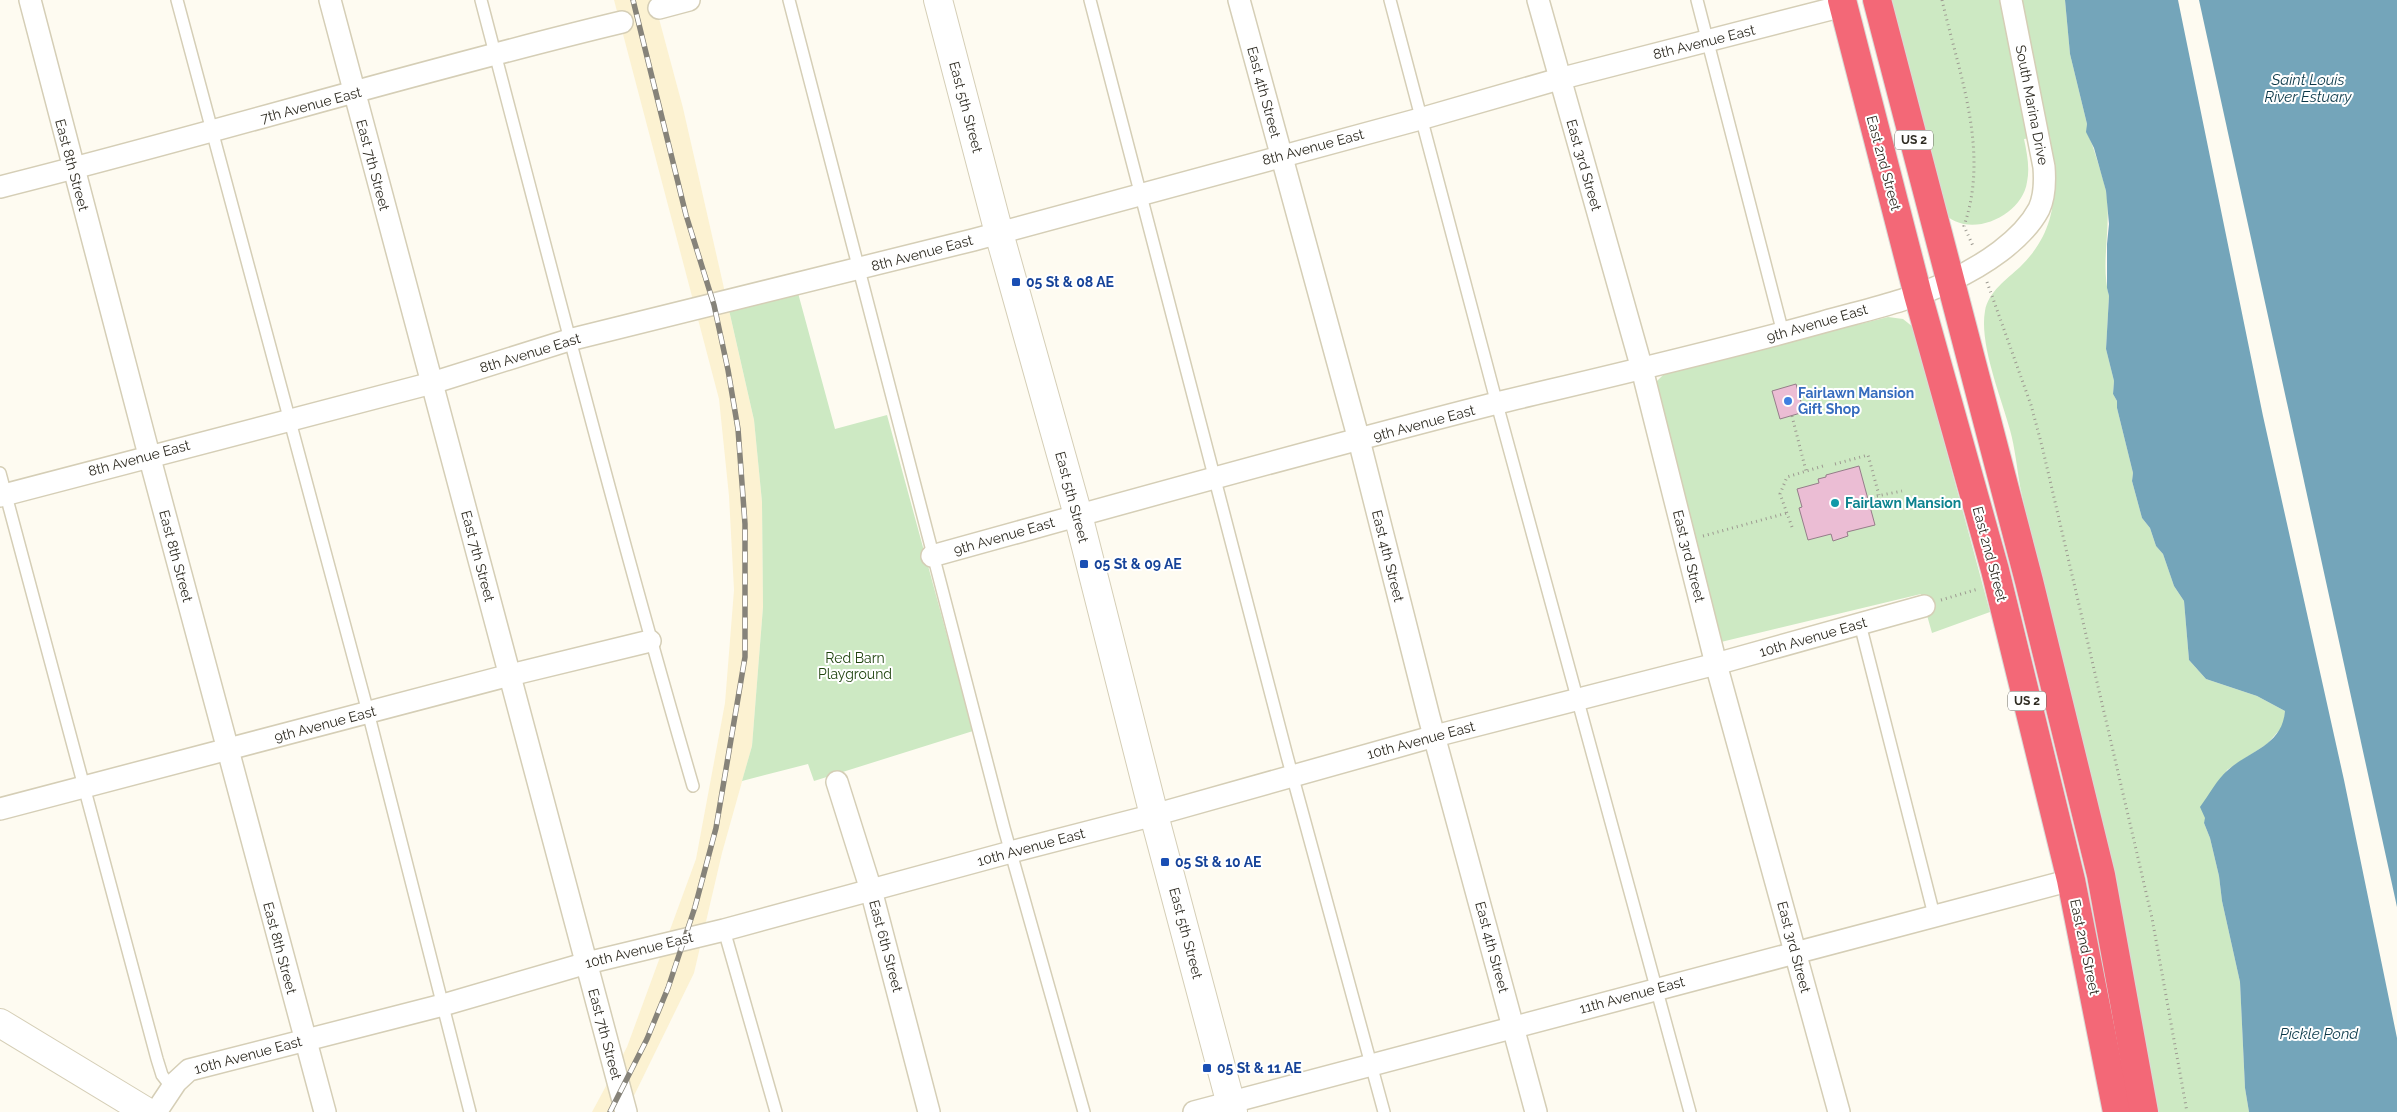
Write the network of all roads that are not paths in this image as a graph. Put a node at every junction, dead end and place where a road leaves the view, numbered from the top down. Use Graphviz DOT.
graph roads {
  1 [pos="30,0"];
  2 [pos="177,0"];
  3 [pos="330,0"];
  4 [pos="481,0"];
  5 [pos="689,0"];
  6 [pos="789,0"];
  7 [pos="938,0"];
  8 [pos="1090,0"];
  9 [pos="1239,0"];
  10 [pos="1390,0"];
  11 [pos="1538,0"];
  12 [pos="1697,0"];
  13 [pos="1876,0"];
  14 [pos="2011,0"];
  15 [pos="1843,3"];
  16 [pos="659,8"];
  17 [pos="622,22"];
  18 [pos="1708,41"];
  19 [pos="495,53"];
  20 [pos="1559,79"];
  21 [pos="354,93"];
  22 [pos="1420,119"];
  23 [pos="213,131"];
  24 [pos="1280,156"];
  25 [pos="73,169"];
  26 [pos="0,187"];
  27 [pos="1142,194"];
  28 [pos="999,233"];
  29 [pos="858,270"];
  30 [pos="1952,281"];
  31 [pos="1918,295"];
  32 [pos="1783,333"];
  33 [pos="569,340"];
  34 [pos="1642,369"];
  35 [pos="432,383"];
  36 [pos="1497,404"];
  37 [pos="290,419"];
  38 [pos="1359,440"];
  39 [pos="149,455"];
  40 [pos="0,473"];
  41 [pos="1215,478"];
  42 [pos="3,495"];
  43 [pos="1078,515"];
  44 [pos="932,556"];
  45 [pos="1924,606"];
  46 [pos="1860,624"];
  47 [pos="650,641"];
  48 [pos="1716,664"];
  49 [pos="510,675"];
  50 [pos="1578,699"];
  51 [pos="368,712"];
  52 [pos="1435,736"];
  53 [pos="227,749"];
  54 [pos="1292,776"];
  55 [pos="837,782"];
  56 [pos="85,786"];
  57 [pos="693,786"];
  58 [pos="0,808"];
  59 [pos="1154,815"];
  60 [pos="1011,852"];
  61 [pos="2071,880"];
  62 [pos="871,890"];
  63 [pos="1934,915"];
  64 [pos="724,930"];
  65 [pos="1796,953"];
  66 [pos="587,963"];
  67 [pos="1656,989"];
  68 [pos="443,1004"];
  69 [pos="0,1023"];
  70 [pos="1514,1027"];
  71 [pos="305,1040"];
  72 [pos="1371,1066"];
  73 [pos="172,1088"];
  74 [pos="1232,1108"];
  75 [pos="147,1112"];
  76 [pos="156,1112"];
  77 [pos="325,1112"];
  78 [pos="470,1112"];
  79 [pos="626,1112"];
  80 [pos="776,1112"];
  81 [pos="929,1112"];
  82 [pos="1084,1112"];
  83 [pos="1194,1112"];
  84 [pos="1384,1112"];
  85 [pos="1536,1112"];
  86 [pos="1690,1112"];
  87 [pos="1839,1112"];
  88 [pos="2118,1112"];
  89 [pos="2144,1112"];
  1 -- 25 [label="street, East 8th Street"];
  2 -- 23 [label="lane"];
  3 -- 21 [label="street, East 7th Street"];
  4 -- 19 [label="lane"];
  5 -- 16 [label="street"];
  6 -- 29 [label="lane"];
  7 -- 28 [label="street, East 5th Street"];
  8 -- 27 [label="lane"];
  9 -- 24 [label="street, East 4th Street"];
  10 -- 22 [label="lane"];
  11 -- 20 [label="street, East 3rd Street"];
  12 -- 18 [label="lane"];
  13 -- 30 [label="highway, East 2nd Street / US 2"];
  14 -- 30 [label="street, South Marina Drive"];
  15 -- 18 [label="street, 8th Avenue East"];
  15 -- 31 [label="highway, East 2nd Street / US 2"];
  17 -- 19 [label="street, 7th Avenue East"];
  18 -- 20 [label="street, 8th Avenue East"];
  18 -- 32 [label="lane"];
  19 -- 21 [label="street, 7th Avenue East"];
  19 -- 33 [label="lane"];
  20 -- 22 [label="street, 8th Avenue East"];
  20 -- 34 [label="street, East 3rd Street"];
  21 -- 23 [label="street, 7th Avenue East"];
  21 -- 35 [label="street, East 7th Street"];
  22 -- 24 [label="street, 8th Avenue East"];
  22 -- 36 [label="lane"];
  23 -- 25 [label="street, 7th Avenue East"];
  23 -- 37 [label="lane"];
  24 -- 27 [label="street, 8th Avenue East"];
  24 -- 38 [label="street, East 4th Street"];
  25 -- 26 [label="street, 7th Avenue East"];
  25 -- 39 [label="street, East 8th Street"];
  27 -- 28 [label="street, 8th Avenue East"];
  27 -- 41 [label="lane"];
  28 -- 29 [label="street, 8th Avenue East"];
  28 -- 43 [label="street, East 5th Street"];
  29 -- 33 [label="street, 8th Avenue East"];
  29 -- 44 [label="lane"];
  30 -- 31 [label="street, South Marina Drive"];
  30 -- 89 [label="highway, East 2nd Street / US 2"];
  31 -- 32 [label="street, 9th Avenue East"];
  31 -- 61 [label="highway, East 2nd Street / US 2"];
  32 -- 34 [label="street, 9th Avenue East"];
  33 -- 35 [label="street, 8th Avenue East"];
  33 -- 47 [label="lane"];
  34 -- 36 [label="street, 9th Avenue East"];
  34 -- 48 [label="street, East 3rd Street"];
  35 -- 37 [label="street, 8th Avenue East"];
  35 -- 49 [label="street, East 7th Street"];
  36 -- 38 [label="street, 9th Avenue East"];
  36 -- 50 [label="lane"];
  37 -- 39 [label="street, 8th Avenue East"];
  37 -- 51 [label="lane"];
  38 -- 41 [label="street, 9th Avenue East"];
  38 -- 52 [label="street, East 4th Street"];
  39 -- 42 [label="street, 8th Avenue East"];
  39 -- 53 [label="street, East 8th Street"];
  40 -- 42 [label="lane"];
  41 -- 43 [label="street, 9th Avenue East"];
  41 -- 54 [label="lane"];
  42 -- 56 [label="lane"];
  43 -- 44 [label="street, 9th Avenue East"];
  43 -- 59 [label="street, East 5th Street"];
  44 -- 60 [label="lane"];
  45 -- 46 [label="street, 10th Avenue East"];
  46 -- 48 [label="street, 10th Avenue East"];
  46 -- 63 [label="lane"];
  47 -- 49 [label="street, 9th Avenue East"];
  47 -- 57 [label="lane"];
  48 -- 50 [label="street, 10th Avenue East"];
  48 -- 65 [label="street, East 3rd Street"];
  49 -- 51 [label="street, 9th Avenue East"];
  49 -- 66 [label="street, East 7th Street"];
  50 -- 52 [label="street, 10th Avenue East"];
  50 -- 67 [label="lane"];
  51 -- 53 [label="street, 9th Avenue East"];
  51 -- 68 [label="lane"];
  52 -- 54 [label="street, 10th Avenue East"];
  52 -- 70 [label="street, East 4th Street"];
  53 -- 56 [label="street, 9th Avenue East"];
  53 -- 71 [label="street, East 8th Street"];
  54 -- 59 [label="street, 10th Avenue East"];
  54 -- 72 [label="lane"];
  55 -- 62 [label="street, East 6th Street"];
  56 -- 58 [label="street, 9th Avenue East"];
  56 -- 73 [label="lane"];
  59 -- 60 [label="street, 10th Avenue East"];
  59 -- 74 [label="street, East 5th Street"];
  60 -- 62 [label="street, 10th Avenue East"];
  60 -- 82 [label="lane"];
  61 -- 63 [label="street, 11th Avenue East"];
  61 -- 88 [label="highway, East 2nd Street / US 2"];
  62 -- 64 [label="street, 10th Avenue East"];
  62 -- 81 [label="street, East 6th Street"];
  63 -- 65 [label="street, 11th Avenue East"];
  64 -- 66 [label="street, 10th Avenue East"];
  64 -- 80 [label="lane"];
  65 -- 67 [label="street, 11th Avenue East"];
  65 -- 87 [label="street, East 3rd Street"];
  66 -- 68 [label="street, 10th Avenue East"];
  66 -- 79 [label="street, East 7th Street"];
  67 -- 70 [label="street, 11th Avenue East"];
  67 -- 86 [label="lane"];
  68 -- 71 [label="street, 10th Avenue East"];
  68 -- 78 [label="lane"];
  69 -- 75 [label="street"];
  70 -- 72 [label="street, 11th Avenue East"];
  70 -- 85 [label="street, East 4th Street"];
  71 -- 73 [label="street, 10th Avenue East"];
  71 -- 77 [label="street, East 8th Street"];
  72 -- 74 [label="street, 11th Avenue East"];
  72 -- 84 [label="lane"];
  73 -- 76 [label="street, 10th Avenue East"];
  74 -- 83 [label="street, 11th Avenue East"];
}
